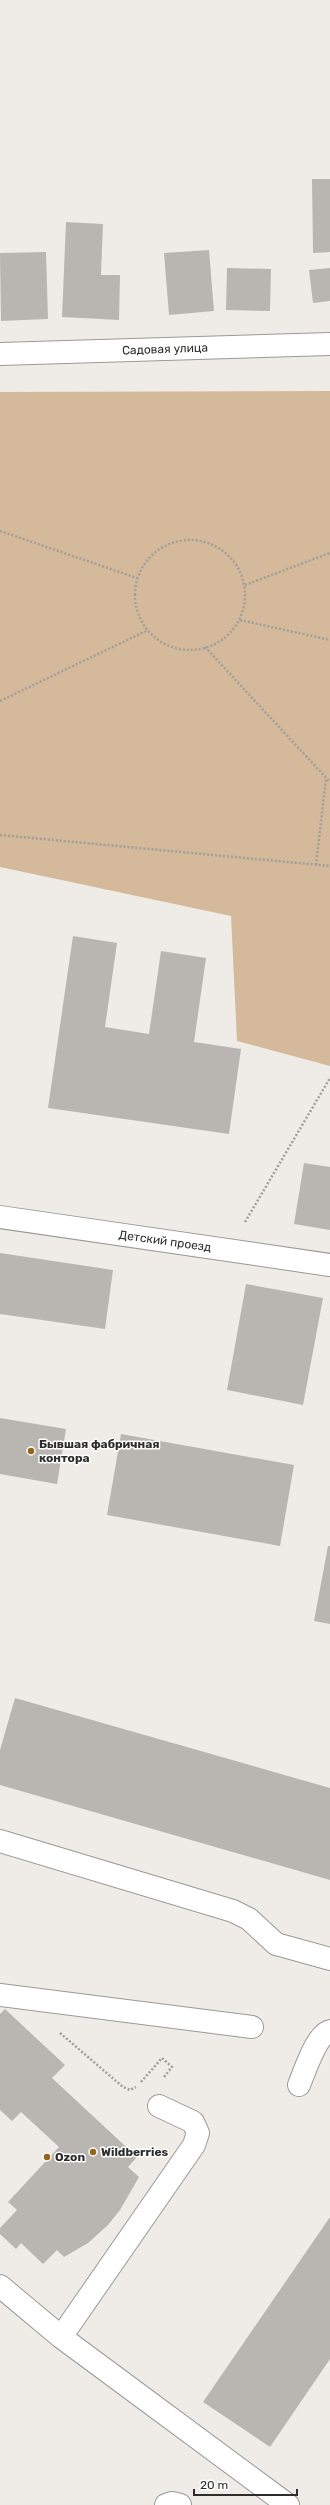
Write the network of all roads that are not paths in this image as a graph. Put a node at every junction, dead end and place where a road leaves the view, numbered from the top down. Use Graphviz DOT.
graph roads {
  1 [pos="330,344"];
  2 [pos="0,354"];
  3 [pos="0,1217"];
  4 [pos="330,1265"];
  5 [pos="0,1841"];
  6 [pos="330,1959"];
  7 [pos="0,1995"];
  8 [pos="252,2026"];
  9 [pos="330,2030"];
  10 [pos="299,2085"];
  11 [pos="159,2106"];
  12 [pos="0,2286"];
  13 [pos="61,2337"];
  14 [pos="166,2505"];
  15 [pos="180,2505"];
  16 [pos="288,2505"];
  1 -- 2 [label="street, Садовая улица"];
  3 -- 4 [label="street, Детский проезд"];
  5 -- 6 [label="street"];
  7 -- 8 [label="street"];
  9 -- 10 [label="street"];
  11 -- 13 [label="street"];
  12 -- 13 [label="street"];
  13 -- 16 [label="street"];
  14 -- 15 [label="street"];
}
